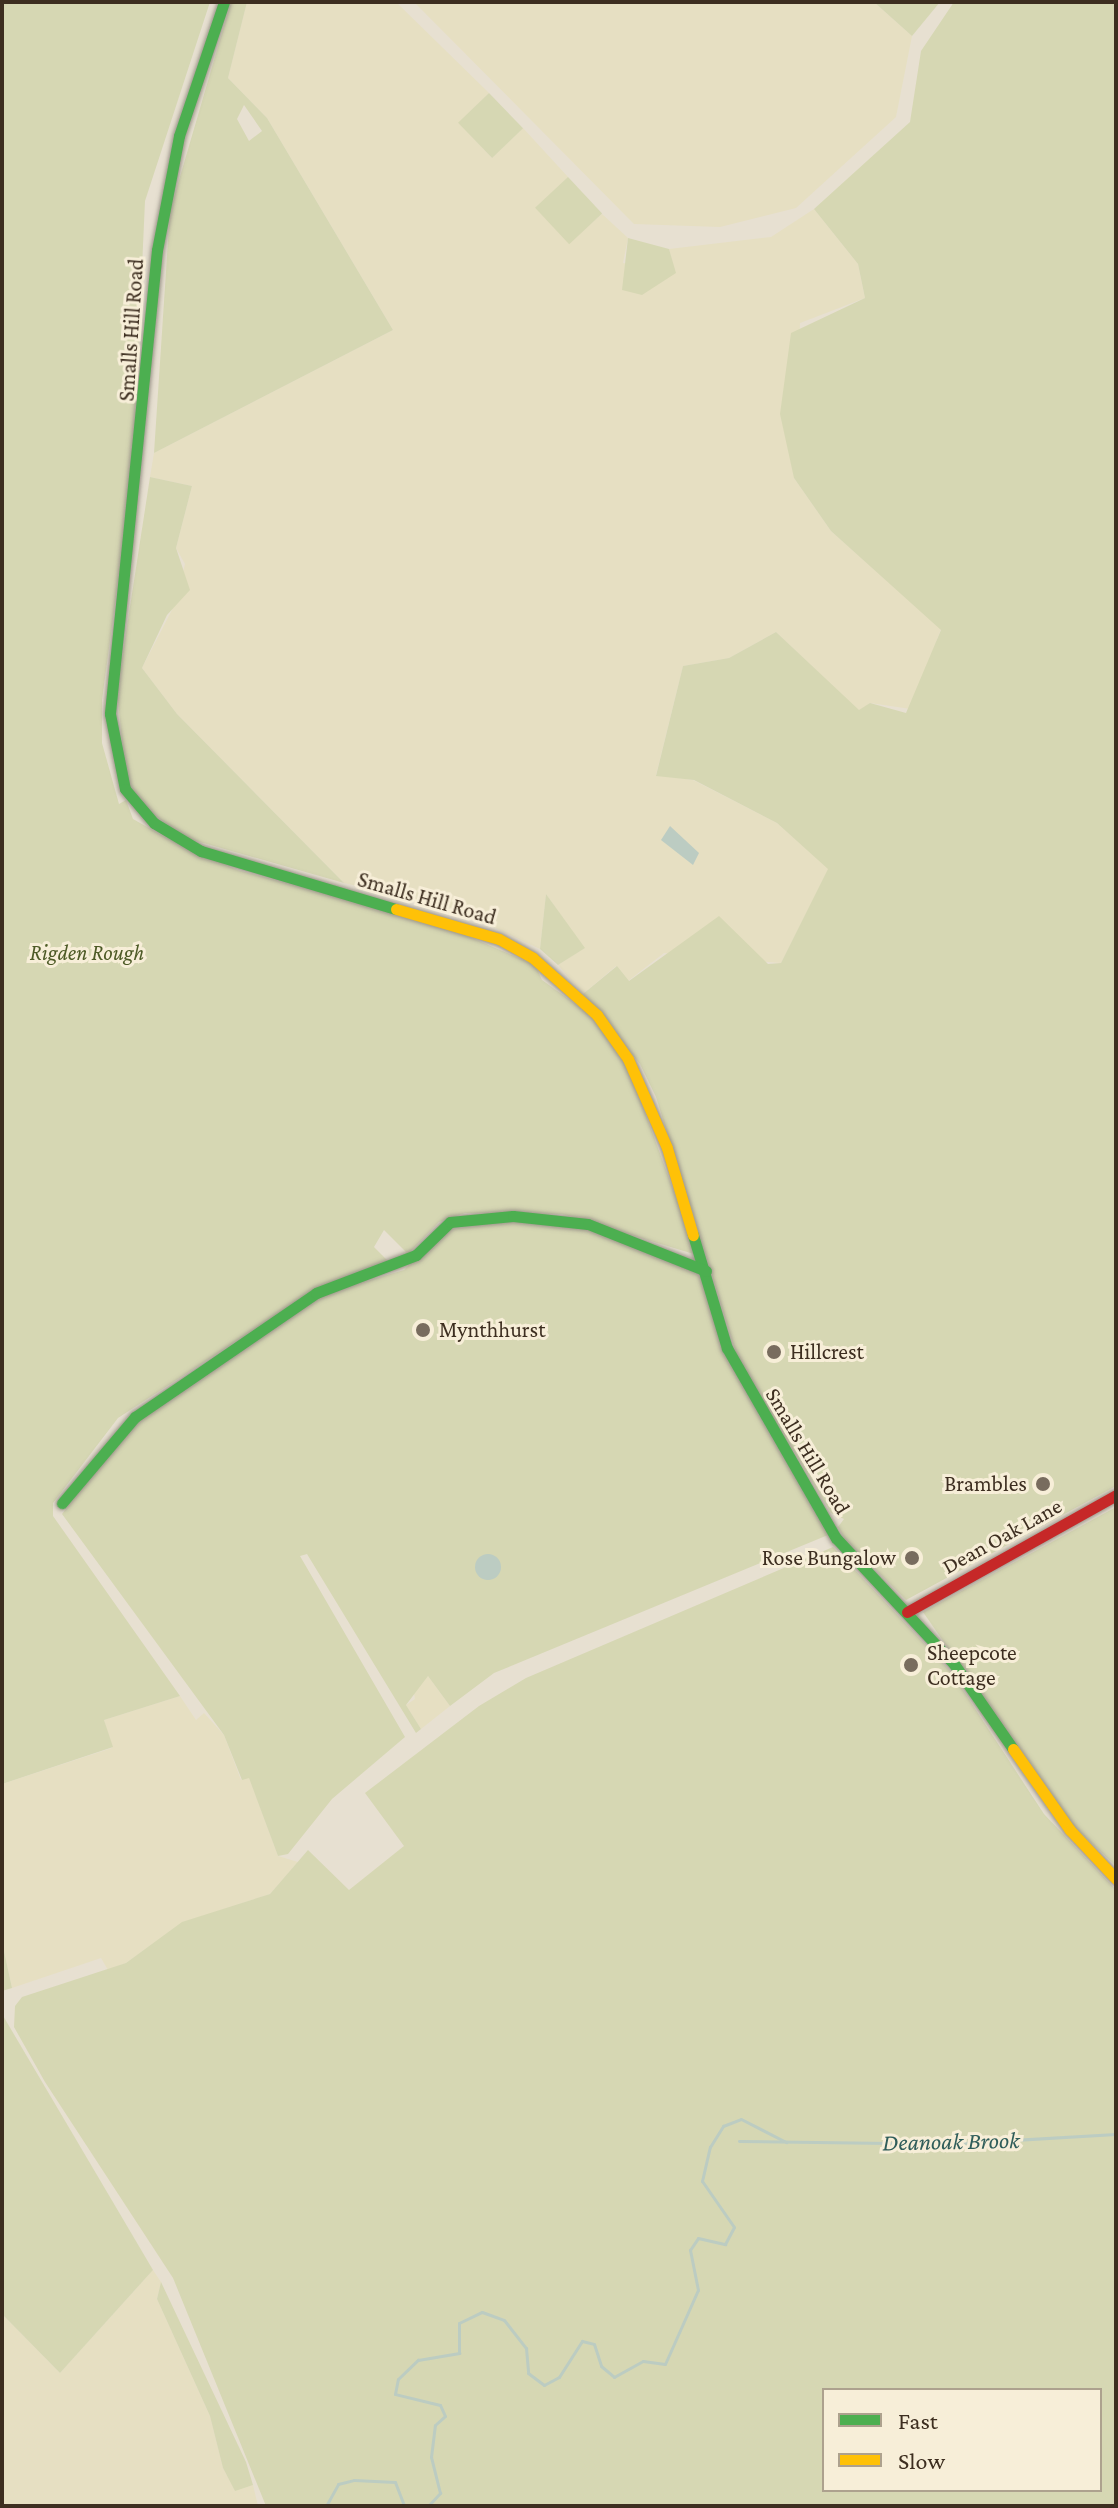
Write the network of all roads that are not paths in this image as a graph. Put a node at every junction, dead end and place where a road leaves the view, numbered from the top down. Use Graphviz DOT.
graph roads {
  1 [pos="224,2"];
  2 [pos="706,1271"];
  3 [pos="1116,1495"];
  4 [pos="62,1503"];
  5 [pos="907,1612"];
  6 [pos="1116,1879"];
  1 -- 2 [label="street, Smalls Hill Road"];
  2 -- 4 [label="street"];
  2 -- 5 [label="street, Smalls Hill Road"];
  3 -- 5 [label="street, Dean Oak Lane"];
  5 -- 6 [label="street, Smalls Hill Road"];
}
